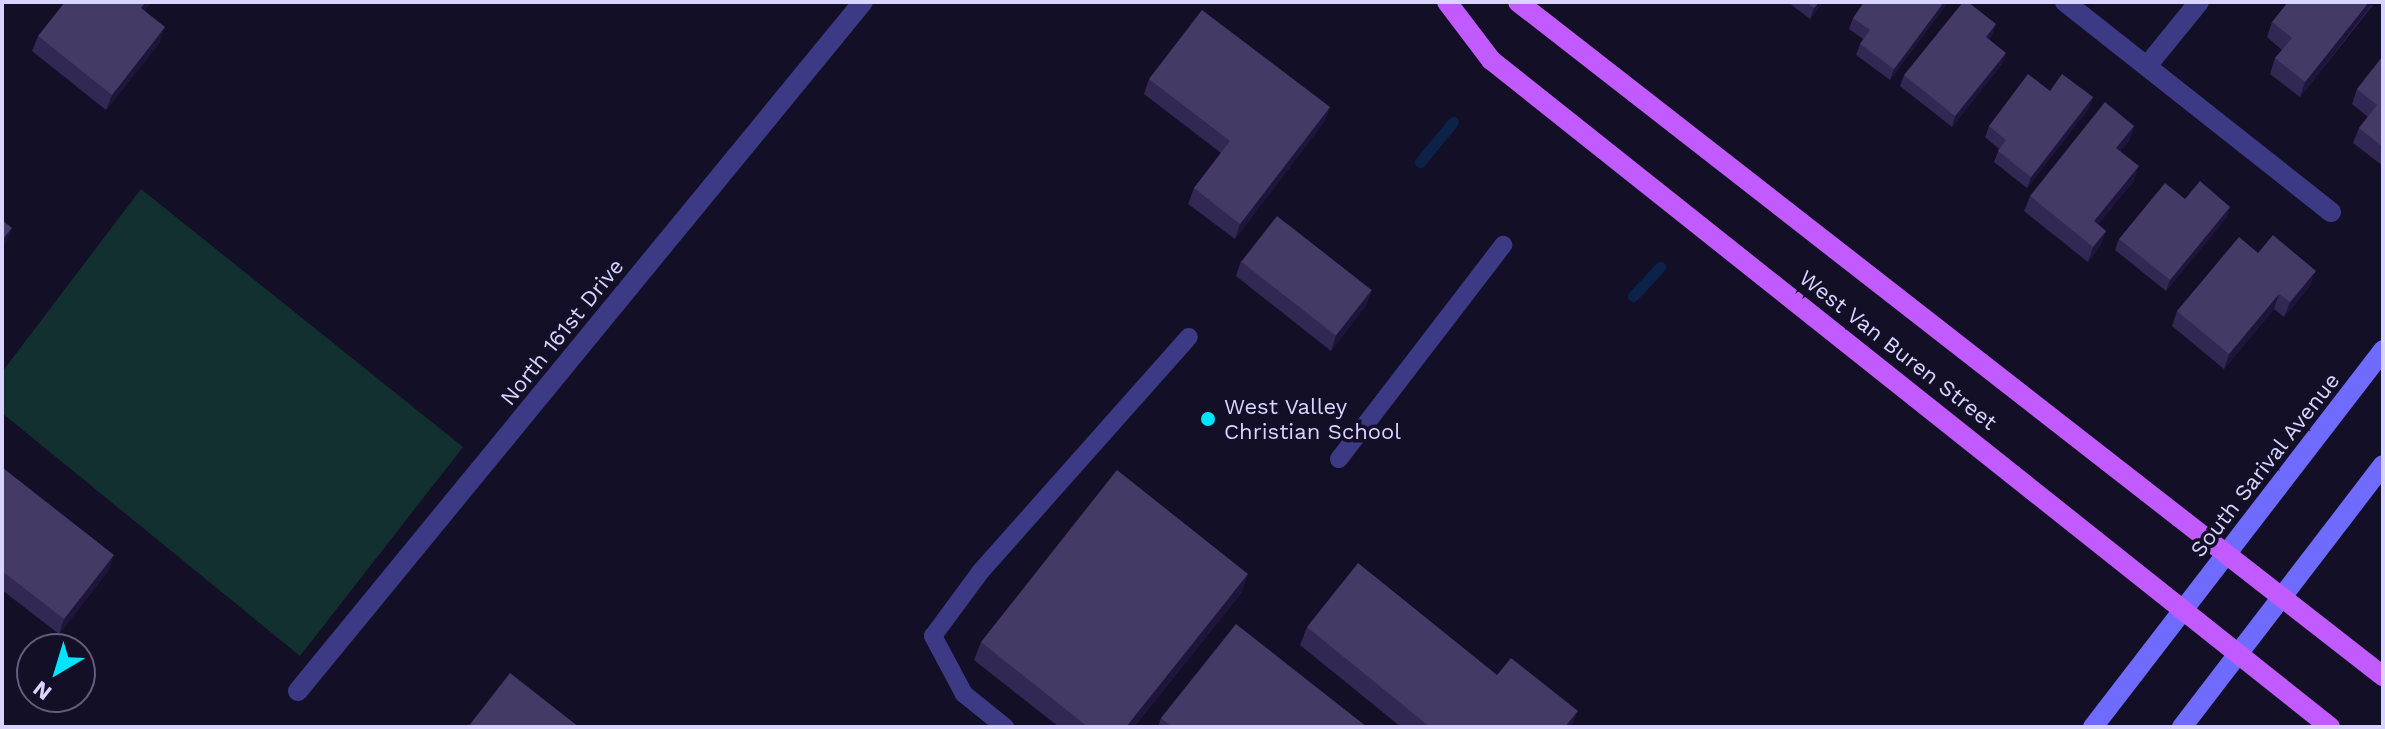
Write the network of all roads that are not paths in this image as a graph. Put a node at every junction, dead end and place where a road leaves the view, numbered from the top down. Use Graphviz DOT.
graph roads {
  1 [pos="863,2"];
  2 [pos="1447,2"];
  3 [pos="1518,2"];
  4 [pos="2065,2"];
  5 [pos="2199,2"];
  6 [pos="2147,66"];
  7 [pos="2331,212"];
  8 [pos="1503,245"];
  9 [pos="1189,337"];
  10 [pos="2383,350"];
  11 [pos="1339,459"];
  12 [pos="2383,465"];
  13 [pos="2227,553"];
  14 [pos="2283,595"];
  15 [pos="2185,608"];
  16 [pos="2239,652"];
  17 [pos="2383,676"];
  18 [pos="298,691"];
  19 [pos="1005,727"];
  20 [pos="2093,727"];
  21 [pos="2182,727"];
  22 [pos="2330,727"];
  1 -- 18 [label="street, North 161st Drive"];
  2 -- 15 [label="main road, West Van Buren Street"];
  3 -- 13 [label="main road, West Van Buren Street"];
  4 -- 6 [label="street"];
  5 -- 6 [label="street"];
  6 -- 7 [label="street"];
  8 -- 11 [label="lane"];
  9 -- 19 [label="lane"];
  10 -- 13 [label="main road, South Sarival Avenue"];
  12 -- 14 [label="main road"];
  13 -- 14 [label="main road, West Van Buren Street"];
  13 -- 15 [label="main road, South Sarival Avenue"];
  14 -- 16 [label="main road"];
  14 -- 17 [label="main road, West Van Buren Street"];
  15 -- 16 [label="main road, West Van Buren Street"];
  15 -- 20 [label="main road, South Sarival Avenue"];
  16 -- 21 [label="main road"];
  16 -- 22 [label="main road, West Van Buren Street"];
}
